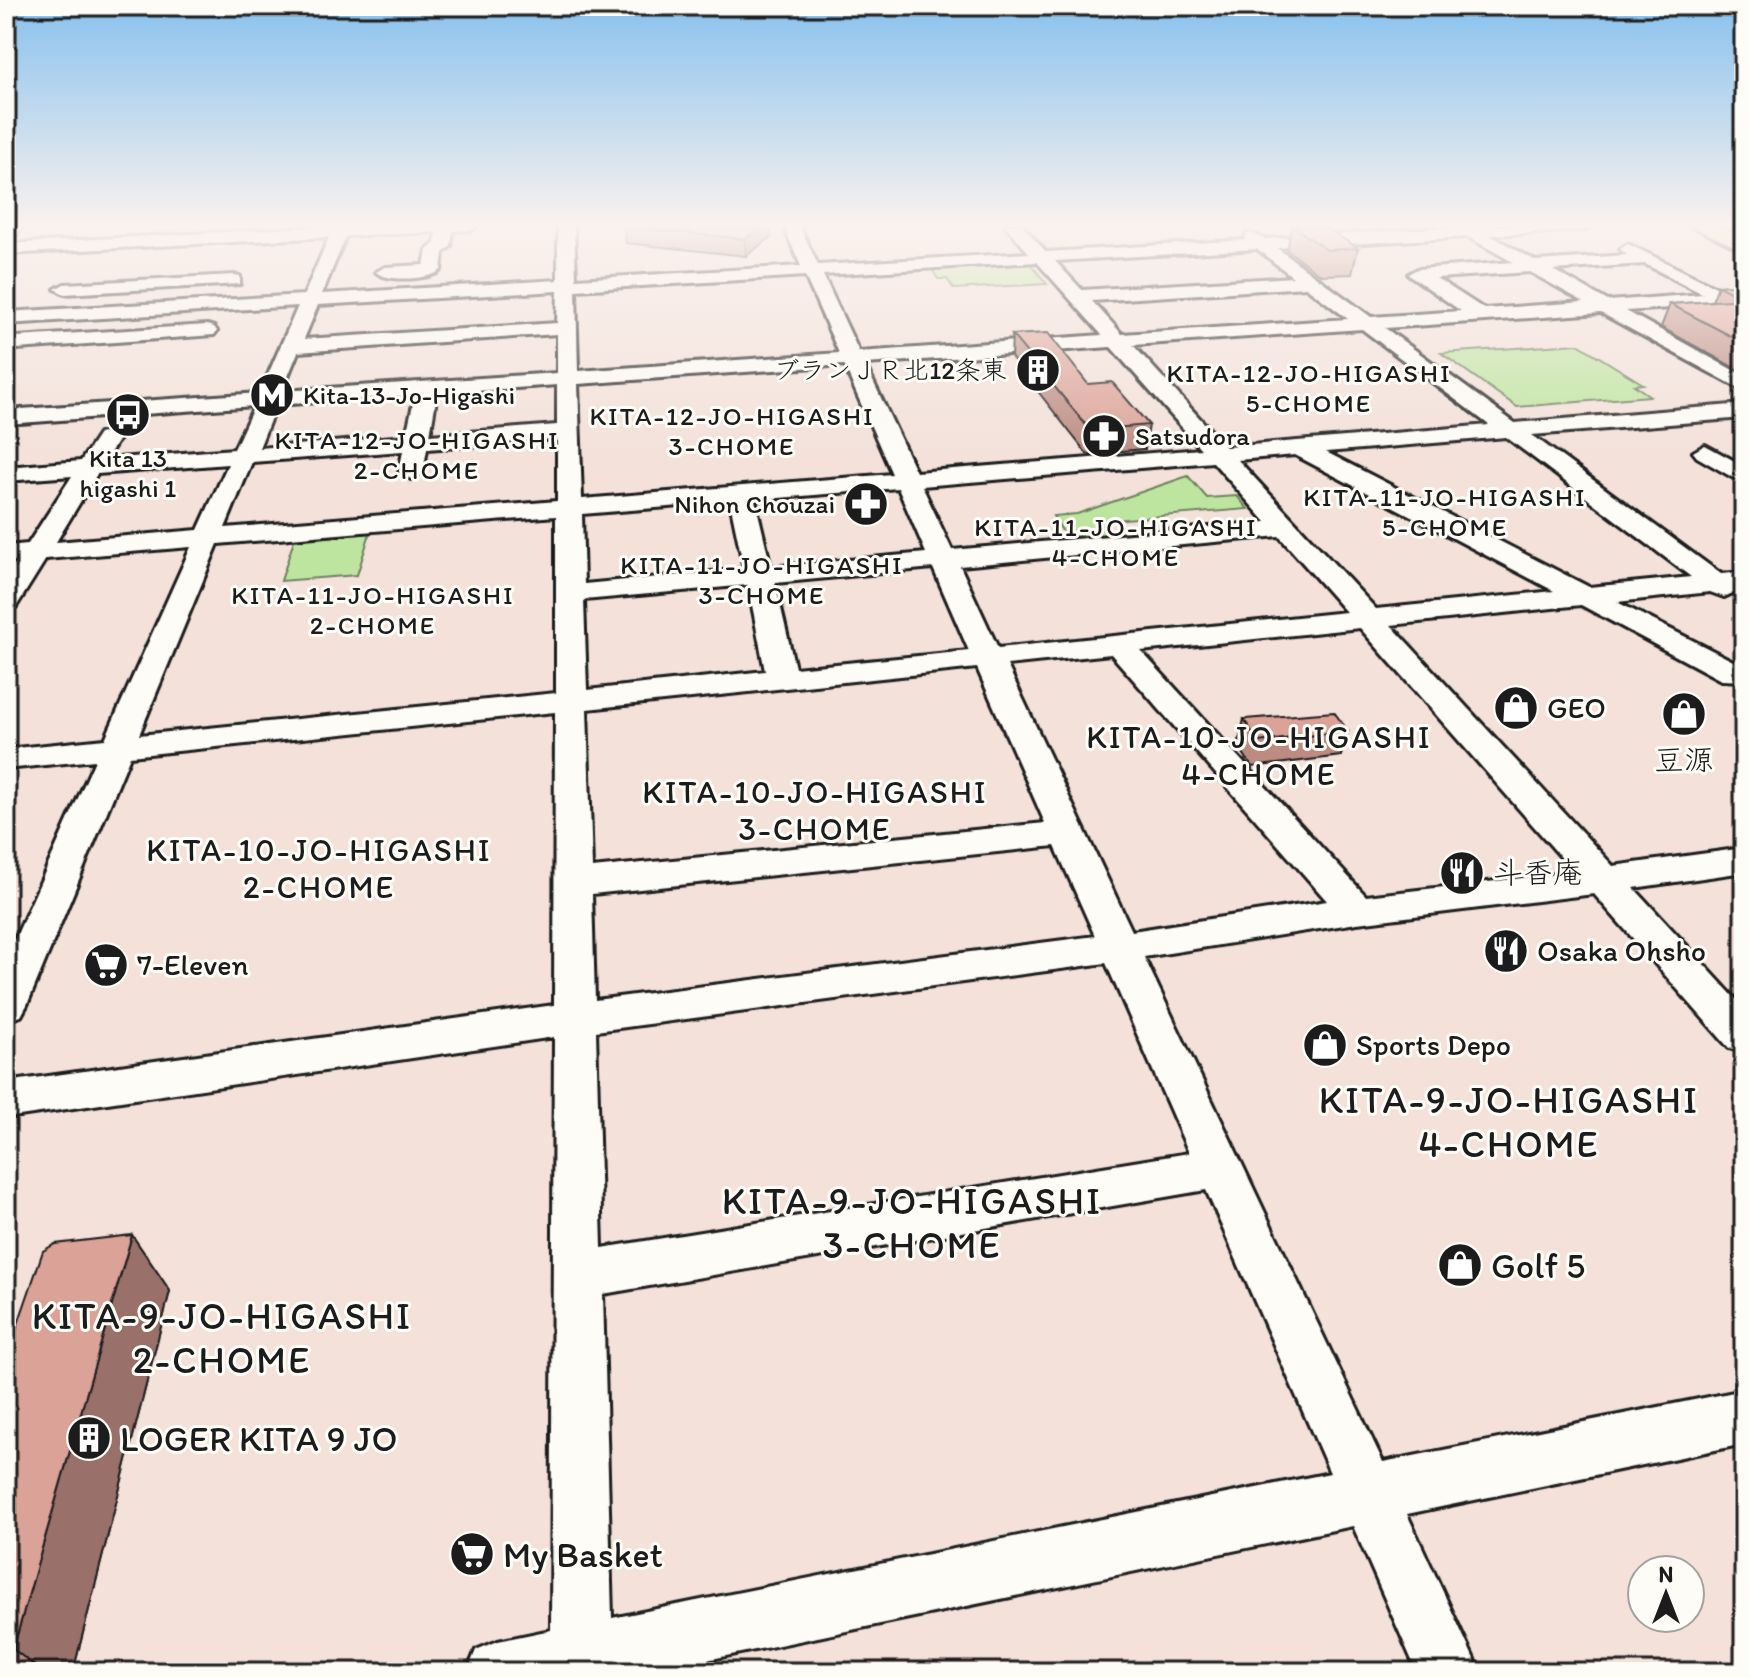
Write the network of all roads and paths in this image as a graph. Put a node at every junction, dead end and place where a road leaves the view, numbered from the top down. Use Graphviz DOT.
graph roads {
  1 [pos="52,303"];
  2 [pos="315,303"];
  3 [pos="567,303"];
  4 [pos="825,303"];
  5 [pos="1091,303"];
  6 [pos="1341,303"];
  7 [pos="1462,303"];
  8 [pos="1599,303"];
  9 [pos="1643,303"];
  10 [pos="305,304"];
  11 [pos="1604,306"];
  12 [pos="1480,315"];
  13 [pos="41,316"];
  14 [pos="6,318"];
  15 [pos="1368,323"];
  16 [pos="567,328"];
  17 [pos="224,330"];
  18 [pos="1116,340"];
  19 [pos="12,349"];
  20 [pos="850,358"];
  21 [pos="568,378"];
  22 [pos="1744,385"];
  23 [pos="427,388"];
  24 [pos="267,399"];
  25 [pos="1744,411"];
  26 [pos="6,417"];
  27 [pos="1510,430"];
  28 [pos="568,431"];
  29 [pos="107,439"];
  30 [pos="416,443"];
  31 [pos="1298,447"];
  32 [pos="1705,452"];
  33 [pos="1218,453"];
  34 [pos="242,456"];
  35 [pos="90,468"];
  36 [pos="411,472"];
  37 [pos="6,474"];
  38 [pos="1744,477"];
  39 [pos="906,480"];
  40 [pos="741,494"];
  41 [pos="571,507"];
  42 [pos="1284,528"];
  43 [pos="208,537"];
  44 [pos="38,551"];
  45 [pos="6,554"];
  46 [pos="941,560"];
  47 [pos="760,576"];
  48 [pos="1730,582"];
  49 [pos="572,593"];
  50 [pos="1585,597"];
  51 [pos="6,601"];
  52 [pos="1744,604"];
  53 [pos="1365,618"];
  54 [pos="1117,643"];
  55 [pos="987,659"];
  56 [pos="1744,672"];
  57 [pos="782,677"];
  58 [pos="573,699"];
  59 [pos="117,748"];
  60 [pos="6,759"];
  61 [pos="1066,833"];
  62 [pos="1744,860"];
  63 [pos="1603,878"];
  64 [pos="573,883"];
  65 [pos="1357,910"];
  66 [pos="1119,944"];
  67 [pos="6,1005"];
  68 [pos="575,1018"];
  69 [pos="1744,1036"];
  70 [pos="6,1100"];
  71 [pos="1222,1167"];
  72 [pos="578,1275"];
  73 [pos="1744,1417"];
  74 [pos="1368,1494"];
  75 [pos="582,1663"];
  76 [pos="498,1672"];
  77 [pos="1449,1672"];
  1 -- 13 [label="street"];
  2 -- 10 [label="street"];
  3 -- 16 [label="street"];
  4 -- 20 [label="street"];
  5 -- 18 [label="street"];
  6 -- 15 [label="street"];
  7 -- 12 [label="street"];
  8 -- 11 [label="street"];
  9 -- 11 [label="street"];
  10 -- 13 [label="street"];
  10 -- 16 [label="street"];
  10 -- 24 [label="street"];
  11 -- 12 [label="street"];
  11 -- 22 [label="street"];
  12 -- 15 [label="street"];
  13 -- 14 [label="street"];
  13 -- 19 [label="street"];
  15 -- 18 [label="street"];
  15 -- 27 [label="street"];
  16 -- 21 [label="street"];
  17 -- 19 [label="street"];
  18 -- 20 [label="street"];
  18 -- 33 [label="street"];
  20 -- 21 [label="street"];
  20 -- 39 [label="street"];
  21 -- 23 [label="street"];
  21 -- 28 [label="street"];
  23 -- 24 [label="street"];
  23 -- 30 [label="street"];
  24 -- 26 [label="street"];
  24 -- 34 [label="street"];
  25 -- 27 [label="street"];
  27 -- 31 [label="street"];
  27 -- 48 [label="street"];
  28 -- 30 [label="street"];
  28 -- 41 [label="street"];
  29 -- 35 [label="street"];
  30 -- 34 [label="street"];
  30 -- 36 [label="street"];
  31 -- 33 [label="street"];
  31 -- 50 [label="street"];
  32 -- 38 [label="street"];
  33 -- 39 [label="street"];
  33 -- 42 [label="street"];
  34 -- 35 [label="street"];
  34 -- 43 [label="street"];
  35 -- 37 [label="street"];
  35 -- 44 [label="street"];
  39 -- 40 [label="street"];
  39 -- 46 [label="street"];
  40 -- 41 [label="street"];
  40 -- 47 [label="street"];
  41 -- 43 [label="street"];
  41 -- 49 [label="street"];
  42 -- 46 [label="street"];
  42 -- 53 [label="street"];
  43 -- 44 [label="street"];
  43 -- 59 [label="street"];
  44 -- 45 [label="street"];
  44 -- 51 [label="street"];
  46 -- 47 [label="street"];
  46 -- 55 [label="street"];
  47 -- 49 [label="street"];
  47 -- 57 [label="street"];
  48 -- 50 [label="street"];
  48 -- 52 [label="street"];
  49 -- 58 [label="street"];
  50 -- 53 [label="street"];
  50 -- 56 [label="street"];
  53 -- 54 [label="street"];
  53 -- 63 [label="street"];
  54 -- 55 [label="street"];
  54 -- 65 [label="street"];
  55 -- 57 [label="street"];
  55 -- 61 [label="street"];
  57 -- 58 [label="street"];
  58 -- 59 [label="street"];
  58 -- 64 [label="street"];
  59 -- 60 [label="street"];
  59 -- 67 [label="street"];
  61 -- 64 [label="street"];
  61 -- 66 [label="street"];
  62 -- 63 [label="street"];
  63 -- 65 [label="street"];
  63 -- 69 [label="street"];
  64 -- 68 [label="street"];
  65 -- 66 [label="street"];
  66 -- 68 [label="street"];
  66 -- 71 [label="street"];
  68 -- 70 [label="street"];
  68 -- 72 [label="street"];
  71 -- 72 [label="street"];
  71 -- 74 [label="street"];
  72 -- 75 [label="street"];
  73 -- 74 [label="street"];
  74 -- 75 [label="street"];
  74 -- 77 [label="street"];
  75 -- 76 [label="street"];
}
